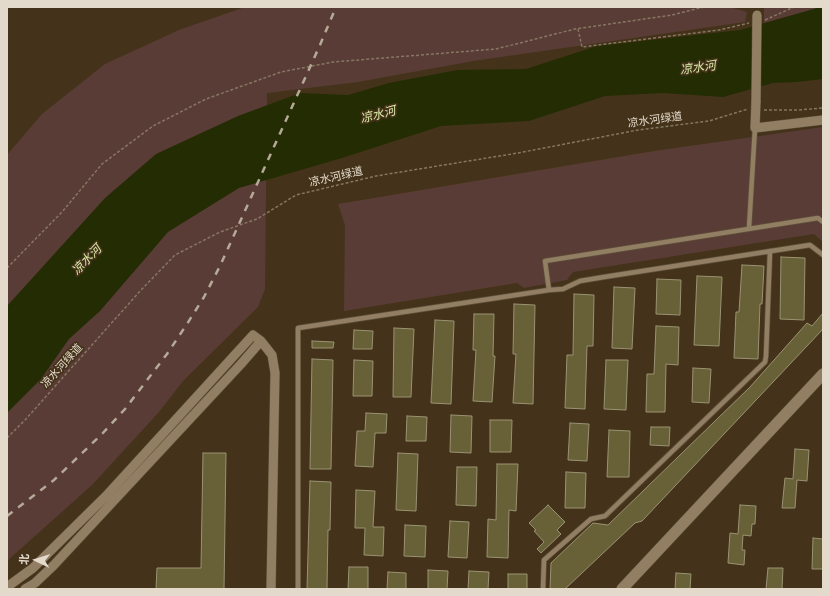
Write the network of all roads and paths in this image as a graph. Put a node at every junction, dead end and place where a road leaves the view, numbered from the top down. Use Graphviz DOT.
graph roads {
  1 [pos="704,7"];
  2 [pos="794,7"];
  3 [pos="758,16"];
  4 [pos="578,29"];
  5 [pos="756,104"];
  6 [pos="823,108"];
  7 [pos="823,120"];
  8 [pos="755,128"];
  9 [pos="823,222"];
  10 [pos="749,228"];
  11 [pos="770,251"];
  12 [pos="823,255"];
  13 [pos="7,268"];
  14 [pos="549,290"];
  15 [pos="261,341"];
  16 [pos="823,374"];
  17 [pos="7,438"];
  18 [pos="34,568"];
  19 [pos="35,586"];
  20 [pos="7,587"];
  21 [pos="25,589"];
  22 [pos="271,589"];
  23 [pos="298,589"];
  24 [pos="542,589"];
  25 [pos="622,589"];
  1 -- 4 [label="path"];
  2 -- 3 [label="path"];
  3 -- 4 [label="path"];
  3 -- 5 [label="street, bridge"];
  4 -- 13 [label="path"];
  5 -- 6 [label="path"];
  5 -- 8 [label="street"];
  5 -- 17 [label="path, 凉水河绿道"];
  7 -- 8 [label="street"];
  8 -- 10 [label="lane"];
  9 -- 10 [label="lane"];
  10 -- 14 [label="lane"];
  11 -- 12 [label="lane"];
  11 -- 14 [label="lane"];
  11 -- 24 [label="lane"];
  14 -- 23 [label="lane"];
  15 -- 18 [label="street"];
  15 -- 19 [label="street"];
  15 -- 22 [label="street"];
  16 -- 25 [label="street"];
  18 -- 19 [label="street"];
  18 -- 20 [label="street"];
  19 -- 21 [label="street"];
}
